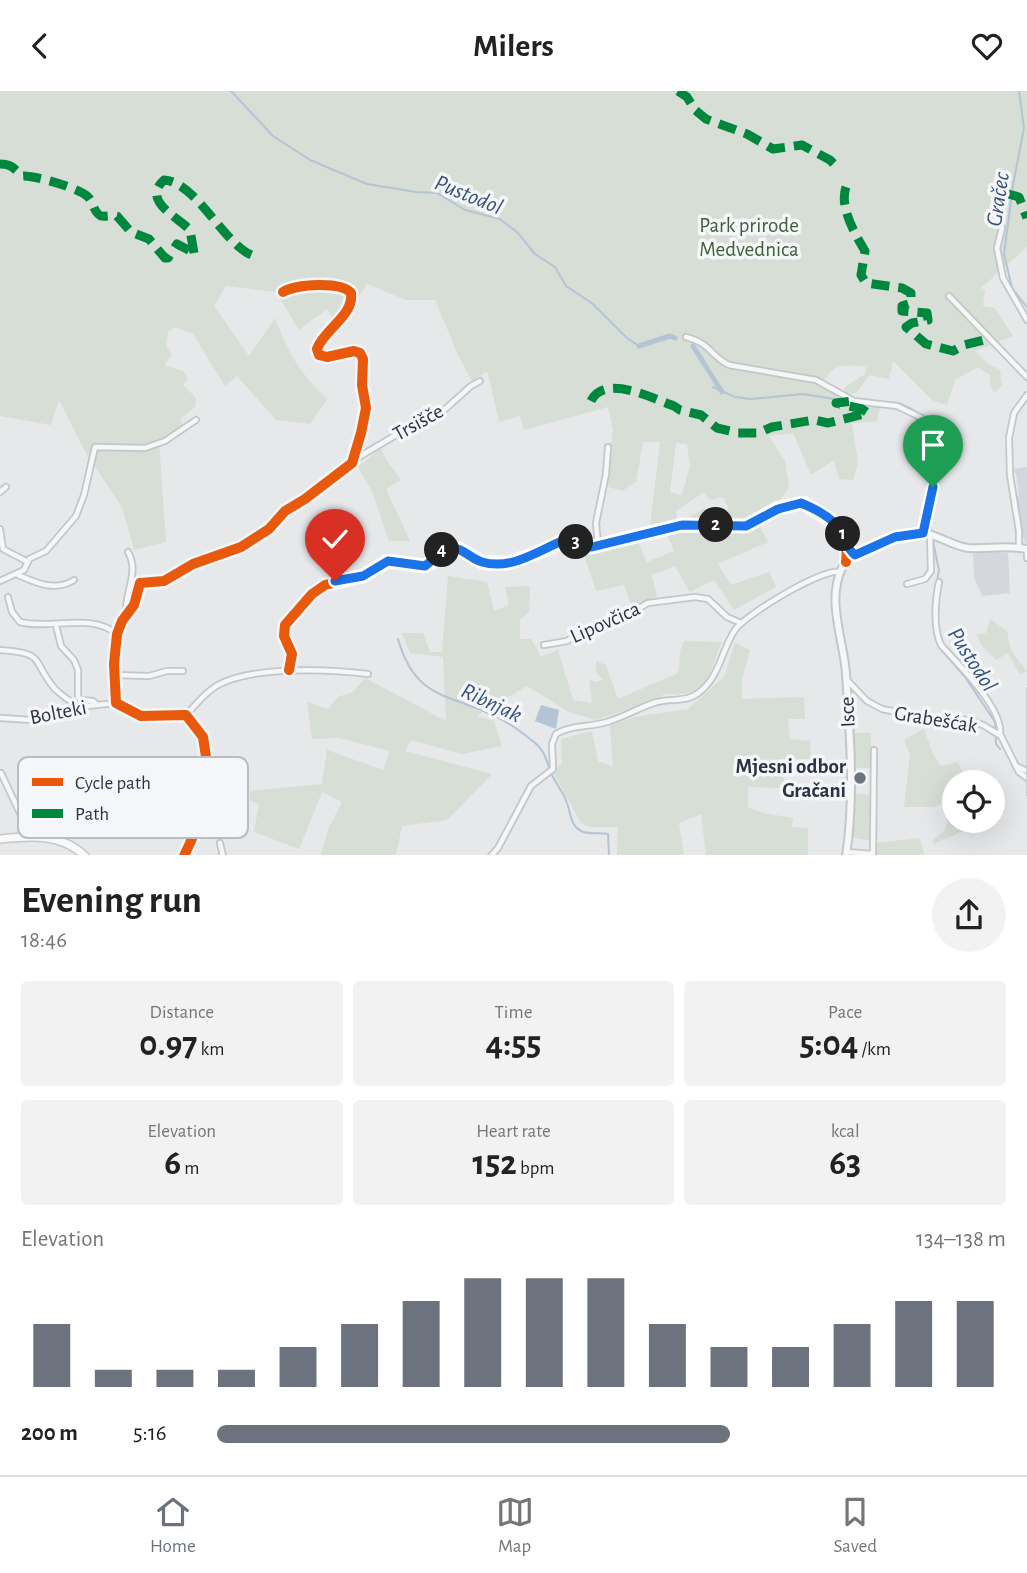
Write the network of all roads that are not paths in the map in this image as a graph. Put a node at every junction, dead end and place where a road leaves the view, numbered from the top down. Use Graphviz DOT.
graph roads {
  1 [pos="1002,228"];
  2 [pos="284,292"];
  3 [pos="949,296"];
  4 [pos="1027,320"];
  5 [pos="686,337"];
  6 [pos="1027,377"];
  7 [pos="480,381"];
  8 [pos="1027,395"];
  9 [pos="1027,407"];
  10 [pos="1017,408"];
  11 [pos="196,420"];
  12 [pos="608,447"];
  13 [pos="353,460"];
  14 [pos="6,487"];
  15 [pos="0,492"];
  16 [pos="0,529"];
  17 [pos="926,534"];
  18 [pos="598,545"];
  19 [pos="847,548"];
  20 [pos="1018,548"];
  21 [pos="1027,549"];
  22 [pos="128,552"];
  23 [pos="855,555"];
  24 [pos="1027,558"];
  25 [pos="28,562"];
  26 [pos="846,562"];
  27 [pos="841,572"];
  28 [pos="18,575"];
  29 [pos="74,580"];
  30 [pos="0,581"];
  31 [pos="939,582"];
  32 [pos="907,584"];
  33 [pos="8,597"];
  34 [pos="126,615"];
  35 [pos="741,623"];
  36 [pos="56,625"];
  37 [pos="117,633"];
  38 [pos="544,645"];
  39 [pos="0,650"];
  40 [pos="289,670"];
  41 [pos="183,671"];
  42 [pos="368,674"];
  43 [pos="115,675"];
  44 [pos="846,680"];
  45 [pos="116,703"];
  46 [pos="97,705"];
  47 [pos="77,707"];
  48 [pos="187,715"];
  49 [pos="0,718"];
  50 [pos="997,733"];
  51 [pos="874,750"];
  52 [pos="205,757"];
  53 [pos="1016,766"];
  54 [pos="1027,771"];
  55 [pos="1,773"];
  56 [pos="1027,778"];
  57 [pos="18,808"];
  58 [pos="18,838"];
  59 [pos="38,838"];
  60 [pos="192,838"];
  61 [pos="0,839"];
  62 [pos="219,843"];
  63 [pos="847,854"];
  64 [pos="83,855"];
  65 [pos="184,855"];
  66 [pos="223,855"];
  67 [pos="492,855"];
  1 -- 4 [label="street"];
  2 -- 13 [label="street"];
  3 -- 6 [label="street"];
  5 -- 17 [label="street"];
  7 -- 13 [label="street, Trsišče"];
  8 -- 10 [label="street"];
  9 -- 10 [label="street"];
  10 -- 20 [label="street"];
  11 -- 25 [label="street"];
  12 -- 18 [label="street"];
  13 -- 34 [label="street, Trsišče"];
  14 -- 15 [label="street"];
  16 -- 25 [label="street"];
  17 -- 20 [label="street"];
  17 -- 23 [label="street"];
  17 -- 32 [label="street"];
  18 -- 19 [label="street"];
  18 -- 40 [label="street"];
  19 -- 23 [label="street"];
  19 -- 26 [label="street"];
  20 -- 21 [label="street"];
  21 -- 24 [label="street"];
  22 -- 34 [label="street"];
  23 -- 26 [label="street"];
  25 -- 28 [label="street"];
  26 -- 27 [label="street"];
  27 -- 35 [label="street"];
  27 -- 44 [label="street, Isce"];
  28 -- 29 [label="street"];
  28 -- 30 [label="street"];
  31 -- 50 [label="street"];
  33 -- 36 [label="street"];
  34 -- 37 [label="street"];
  35 -- 38 [label="street, Lipovčica"];
  35 -- 67 [label="street"];
  36 -- 37 [label="street"];
  36 -- 46 [label="street"];
  37 -- 43 [label="street"];
  39 -- 47 [label="street"];
  40 -- 42 [label="street"];
  40 -- 48 [label="street"];
  41 -- 43 [label="street"];
  43 -- 45 [label="street"];
  44 -- 50 [label="street, Grabešćak"];
  44 -- 63 [label="street, Isce"];
  45 -- 46 [label="street, Bolteki"];
  45 -- 48 [label="street"];
  46 -- 47 [label="street, Bolteki"];
  47 -- 49 [label="street, Bolteki"];
  48 -- 52 [label="street"];
  50 -- 53 [label="street, Grabešćak"];
  51 -- 63 [label="street, Isce"];
  53 -- 54 [label="street"];
  53 -- 56 [label="street, Grabešćak"];
  55 -- 57 [label="street"];
  58 -- 61 [label="main road"];
  59 -- 64 [label="main road"];
  60 -- 65 [label="street"];
  62 -- 66 [label="street"];
}
